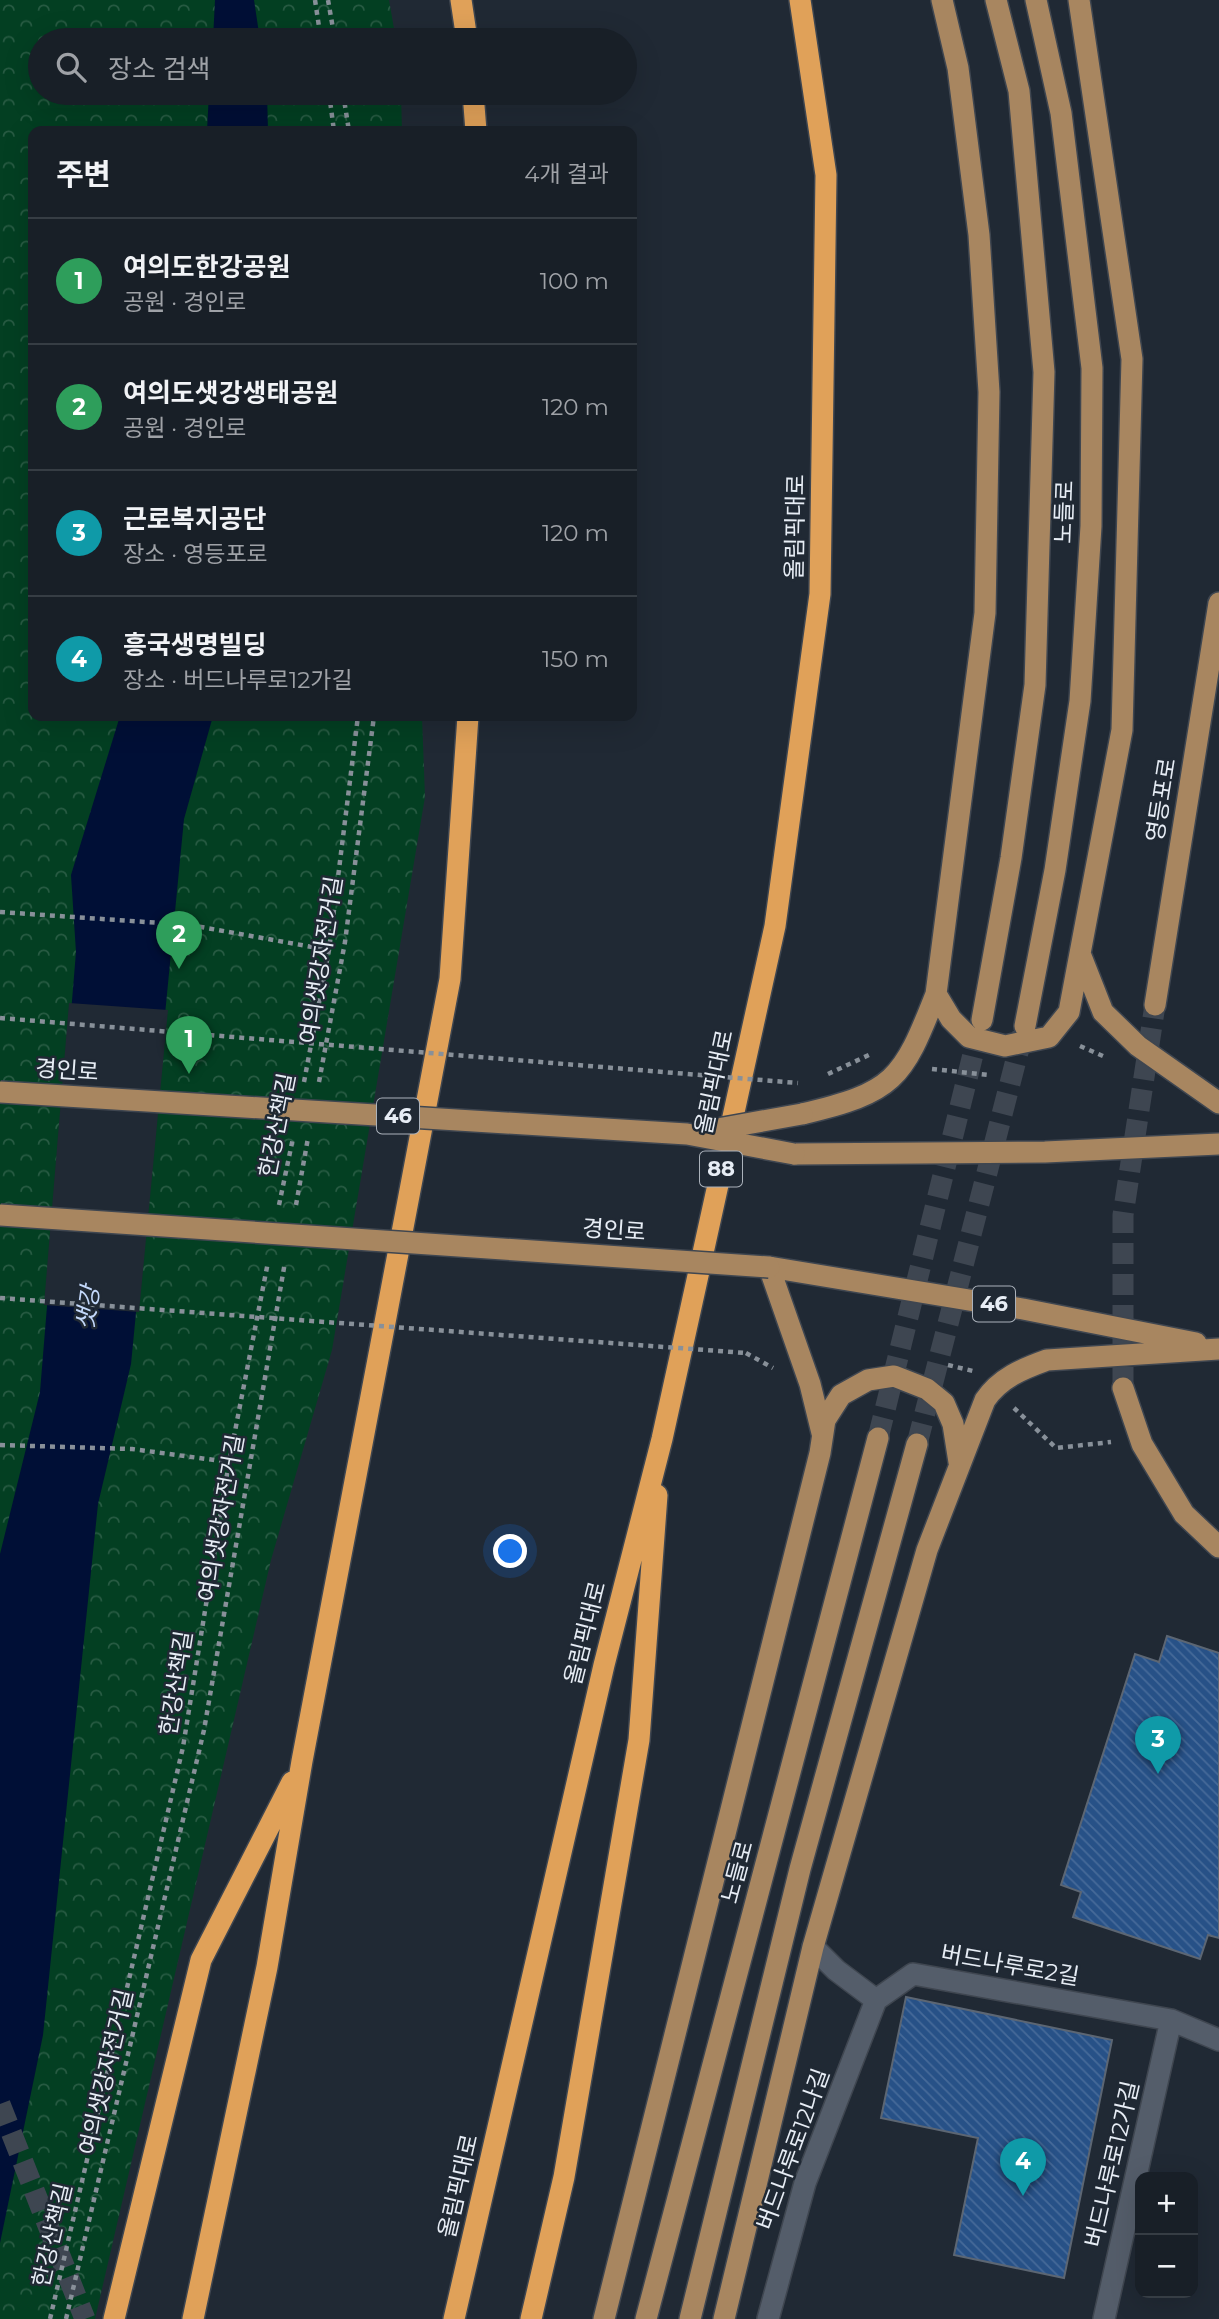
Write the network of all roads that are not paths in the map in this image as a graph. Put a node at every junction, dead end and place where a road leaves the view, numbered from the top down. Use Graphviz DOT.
graph roads {
  1 [pos="461,0"];
  2 [pos="800,0"];
  3 [pos="942,0"];
  4 [pos="996,0"];
  5 [pos="1036,0"];
  6 [pos="1079,0"];
  7 [pos="465,28"];
  8 [pos="474,105"];
  9 [pos="476,126"];
  10 [pos="1219,603"];
  11 [pos="468,721"];
  12 [pos="1081,956"];
  13 [pos="936,993"];
  14 [pos="1154,1005"];
  15 [pos="982,1020"];
  16 [pos="1025,1026"];
  17 [pos="0,1092"];
  18 [pos="1219,1103"];
  19 [pos="687,1134"];
  20 [pos="1219,1144"];
  21 [pos="0,1215"];
  22 [pos="769,1267"];
  23 [pos="1219,1348"];
  24 [pos="1123,1388"];
  25 [pos="878,1438"];
  26 [pos="662,1439"];
  27 [pos="917,1444"];
  28 [pos="820,1453"];
  29 [pos="960,1464"];
  30 [pos="1219,1547"];
  31 [pos="302,1761"];
  32 [pos="813,1947"];
  33 [pos="876,2000"];
  34 [pos="1171,2020"];
  35 [pos="1219,2040"];
  36 [pos="114,2319"];
  37 [pos="192,2319"];
  38 [pos="454,2319"];
  39 [pos="531,2319"];
  40 [pos="604,2319"];
  41 [pos="646,2319"];
  42 [pos="690,2319"];
  43 [pos="724,2319"];
  44 [pos="768,2319"];
  45 [pos="1104,2319"];
  1 -- 7 [label="highway"];
  2 -- 26 [label="highway, 올림픽대로 / 88"];
  3 -- 13 [label="main road"];
  4 -- 15 [label="main road, 노들로"];
  5 -- 16 [label="main road, 노들로"];
  6 -- 12 [label="main road"];
  8 -- 9 [label="highway"];
  10 -- 14 [label="main road, 영등포로"];
  11 -- 31 [label="highway"];
  12 -- 13 [label="main road"];
  12 -- 18 [label="main road"];
  13 -- 19 [label="main road, bridge"];
  17 -- 19 [label="main road, 경인로 / 46, bridge"];
  19 -- 20 [label="main road, 경인로 / 46, bridge"];
  21 -- 22 [label="main road, 경인로 / 46, bridge"];
  22 -- 23 [label="main road, 경인로 / 46"];
  22 -- 28 [label="main road"];
  23 -- 29 [label="main road"];
  24 -- 30 [label="main road"];
  25 -- 41 [label="main road, 노들로"];
  26 -- 38 [label="highway, 올림픽대로 / 88"];
  26 -- 39 [label="highway"];
  27 -- 42 [label="main road"];
  28 -- 29 [label="main road"];
  28 -- 40 [label="main road"];
  29 -- 32 [label="main road"];
  31 -- 36 [label="highway"];
  31 -- 37 [label="highway"];
  32 -- 33 [label="street"];
  32 -- 43 [label="main road"];
  33 -- 34 [label="street, 버드나루로2길"];
  33 -- 44 [label="street, 버드나루로12나길"];
  34 -- 35 [label="street, 버드나루로2길"];
  34 -- 45 [label="street, 버드나루로12가길"];
}
